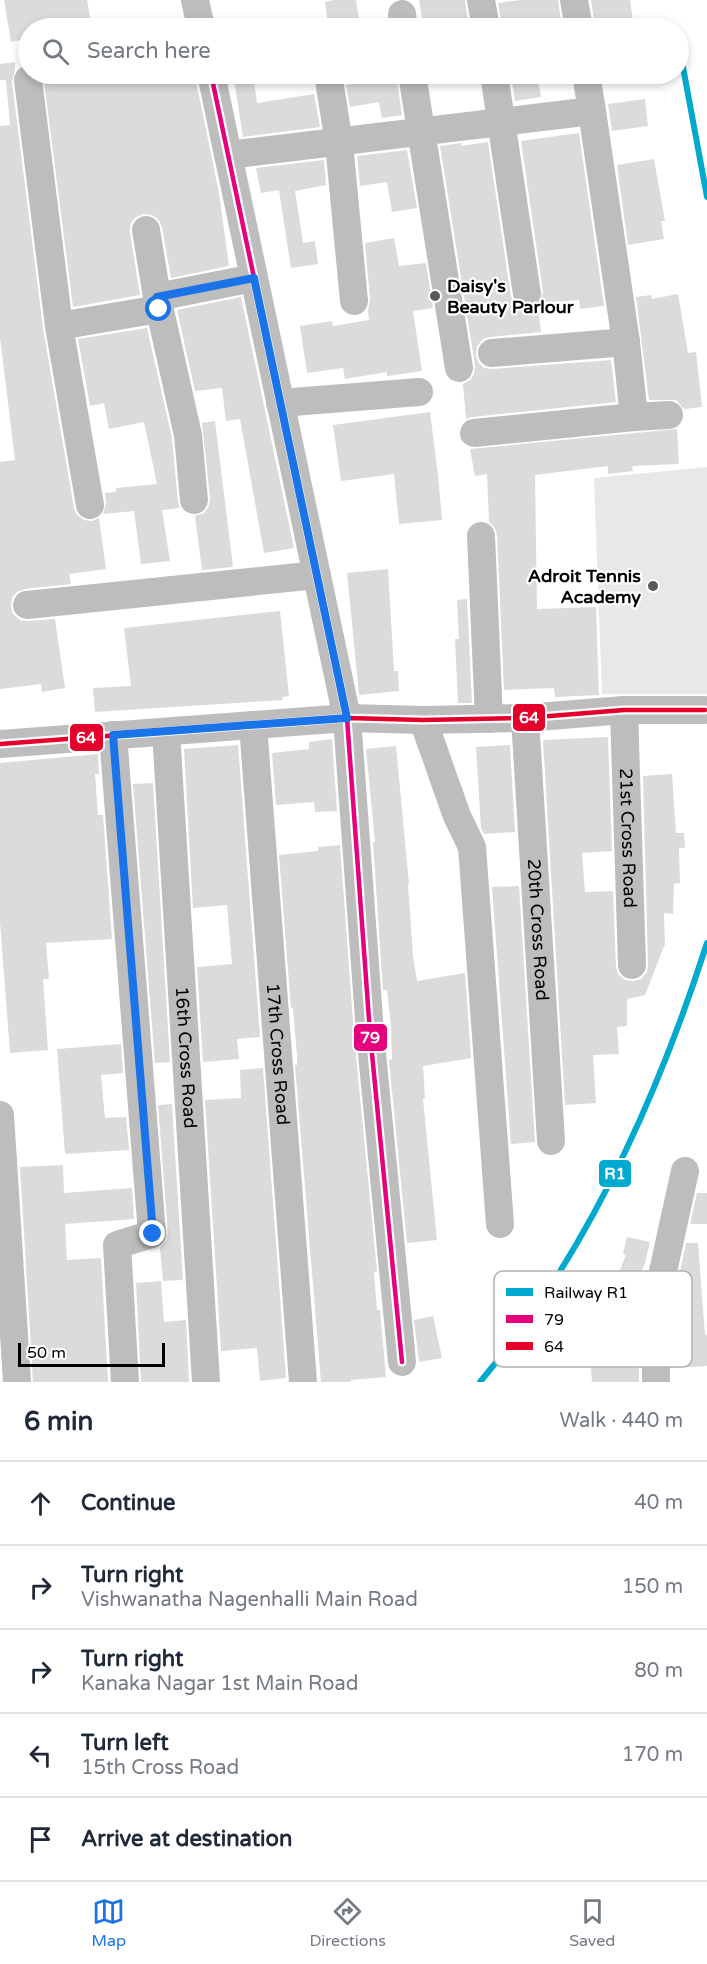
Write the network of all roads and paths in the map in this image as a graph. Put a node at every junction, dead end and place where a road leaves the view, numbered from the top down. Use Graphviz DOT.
graph roads {
  1 [pos="195,0"];
  2 [pos="481,0"];
  3 [pos="574,0"];
  4 [pos="199,18"];
  5 [pos="484,18"];
  6 [pos="577,18"];
  7 [pos="29,84"];
  8 [pos="213,84"];
  9 [pos="330,84"];
  10 [pos="414,84"];
  11 [pos="496,84"];
  12 [pos="588,84"];
  13 [pos="592,111"];
  14 [pos="502,122"];
  15 [pos="423,132"];
  16 [pos="339,143"];
  17 [pos="228,155"];
  18 [pos="146,230"];
  19 [pos="254,278"];
  20 [pos="527,294"];
  21 [pos="354,300"];
  22 [pos="158,303"];
  23 [pos="59,326"];
  24 [pos="626,342"];
  25 [pos="492,353"];
  26 [pos="459,368"];
  27 [pos="419,392"];
  28 [pos="280,403"];
  29 [pos="669,415"];
  30 [pos="634,417"];
  31 [pos="474,433"];
  32 [pos="194,500"];
  33 [pos="90,505"];
  34 [pos="481,537"];
  35 [pos="317,575"];
  36 [pos="27,605"];
  37 [pos="624,710"];
  38 [pos="705,710"];
  39 [pos="347,718"];
  40 [pos="525,718"];
  41 [pos="489,719"];
  42 [pos="423,720"];
  43 [pos="253,725"];
  44 [pos="165,732"];
  45 [pos="113,735"];
  46 [pos="0,744"];
  47 [pos="632,965"];
  48 [pos="0,1115"];
  49 [pos="551,1141"];
  50 [pos="685,1171"];
  51 [pos="501,1224"];
  52 [pos="663,1271"];
  53 [pos="402,1362"];
  54 [pos="656,1367"];
  55 [pos="17,1382"];
  56 [pos="125,1382"];
  57 [pos="206,1382"];
  58 [pos="303,1382"];
  59 [pos="656,1382"];
  1 -- 4 [label="street"];
  2 -- 5 [label="street"];
  3 -- 6 [label="street"];
  7 -- 23 [label="street"];
  8 -- 17 [label="street"];
  9 -- 16 [label="street"];
  10 -- 15 [label="street"];
  11 -- 14 [label="street"];
  12 -- 13 [label="street"];
  13 -- 14 [label="street"];
  13 -- 24 [label="street"];
  14 -- 15 [label="street"];
  14 -- 20 [label="street"];
  15 -- 16 [label="street"];
  15 -- 26 [label="street"];
  16 -- 17 [label="street"];
  16 -- 21 [label="street"];
  17 -- 19 [label="street"];
  18 -- 22 [label="street"];
  19 -- 22 [label="street"];
  19 -- 28 [label="street"];
  22 -- 23 [label="street"];
  22 -- 32 [label="street"];
  23 -- 33 [label="street"];
  24 -- 25 [label="street"];
  24 -- 30 [label="street"];
  27 -- 28 [label="street"];
  28 -- 35 [label="street"];
  29 -- 30 [label="street"];
  30 -- 31 [label="street"];
  34 -- 41 [label="street"];
  35 -- 36 [label="street"];
  35 -- 39 [label="street"];
  37 -- 38 [label="street"];
  37 -- 40 [label="street"];
  37 -- 47 [label="street, 21st Cross Road"];
  39 -- 42 [label="street"];
  39 -- 43 [label="street"];
  39 -- 53 [label="street"];
  40 -- 41 [label="street"];
  40 -- 49 [label="street, 20th Cross Road"];
  41 -- 42 [label="street"];
  42 -- 51 [label="street"];
  43 -- 44 [label="street"];
  43 -- 58 [label="street, 17th Cross Road"];
  44 -- 45 [label="street"];
  44 -- 57 [label="street, 16th Cross Road"];
  45 -- 46 [label="street"];
  45 -- 56 [label="street"];
  48 -- 55 [label="street"];
  50 -- 52 [label="street"];
  54 -- 59 [label="street"];
}
